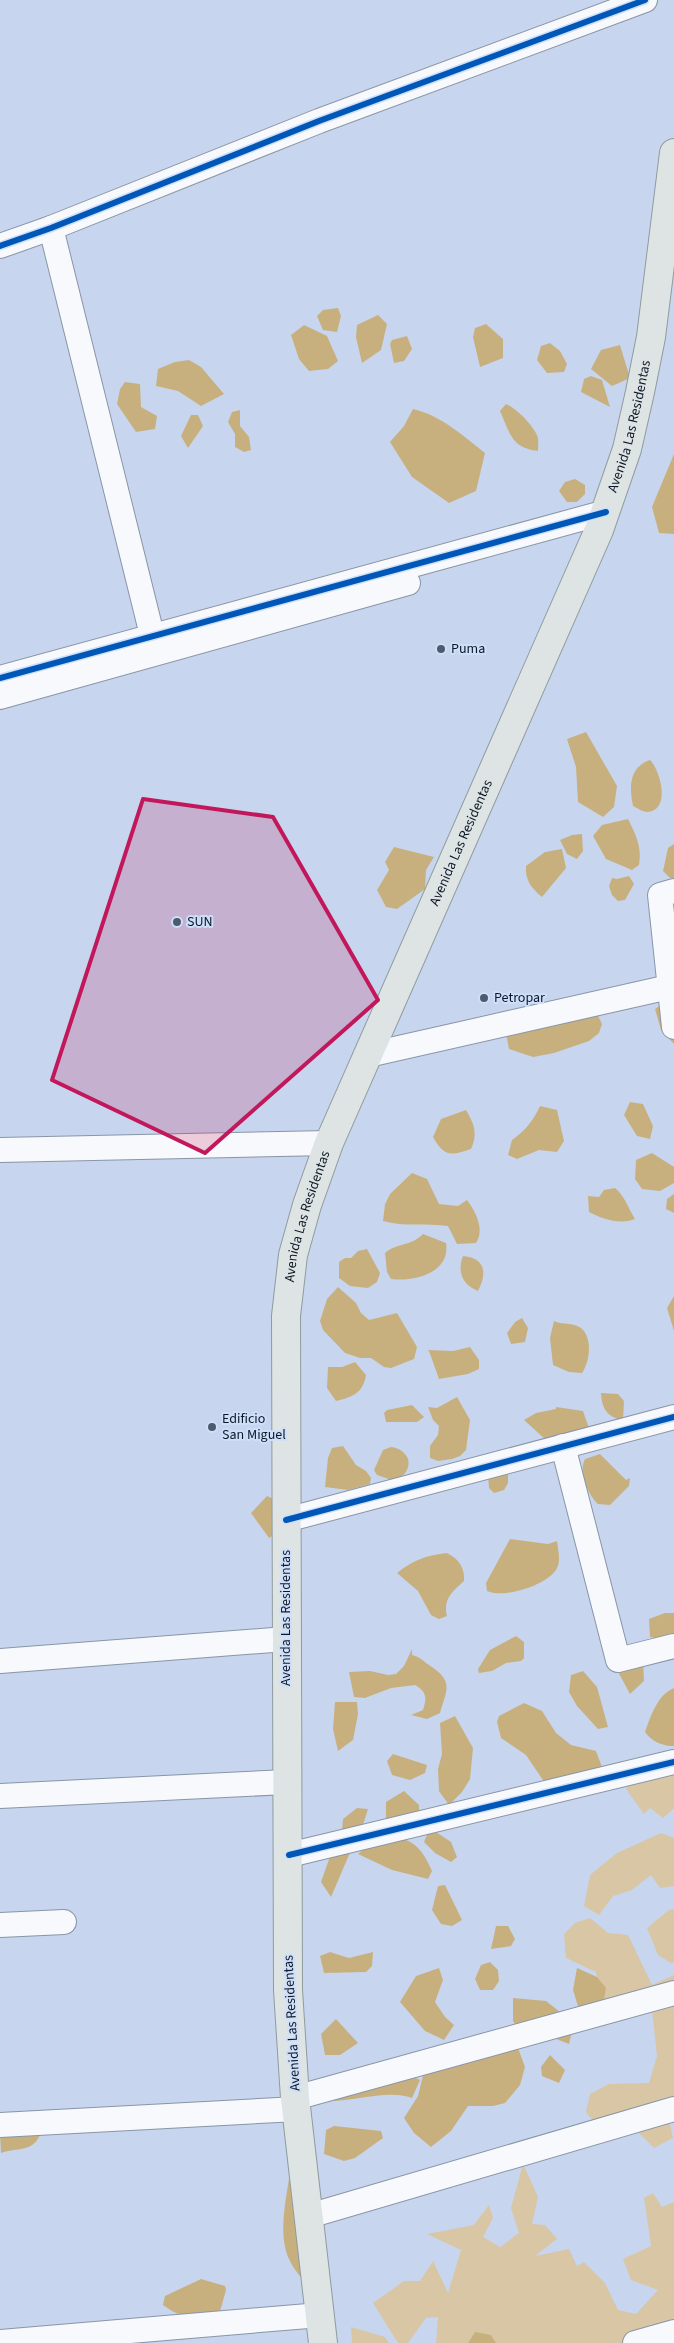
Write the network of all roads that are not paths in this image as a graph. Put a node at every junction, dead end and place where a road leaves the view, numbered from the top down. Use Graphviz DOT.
graph roads {
  1 [pos="644,0"];
  2 [pos="674,153"];
  3 [pos="51,228"];
  4 [pos="0,246"];
  5 [pos="602,521"];
  6 [pos="154,645"];
  7 [pos="0,678"];
  8 [pos="0,697"];
  9 [pos="674,891"];
  10 [pos="669,988"];
  11 [pos="674,1028"];
  12 [pos="368,1055"];
  13 [pos="330,1143"];
  14 [pos="0,1150"];
  15 [pos="674,1417"];
  16 [pos="563,1446"];
  17 [pos="286,1520"];
  18 [pos="286,1640"];
  19 [pos="674,1646"];
  20 [pos="0,1662"];
  21 [pos="674,1762"];
  22 [pos="287,1782"];
  23 [pos="0,1796"];
  24 [pos="289,1854"];
  25 [pos="64,1922"];
  26 [pos="0,1925"];
  27 [pos="674,1993"];
  28 [pos="296,2103"];
  29 [pos="674,2109"];
  30 [pos="0,2125"];
  31 [pos="309,2216"];
  32 [pos="320,2315"];
  33 [pos="674,2332"];
  34 [pos="0,2342"];
  35 [pos="322,2343"];
  36 [pos="634,2343"];
  1 -- 3 [label="street"];
  2 -- 5 [label="main road, Avenida Las Residentas"];
  3 -- 4 [label="street"];
  3 -- 6 [label="street"];
  5 -- 6 [label="street"];
  5 -- 12 [label="main road, Avenida Las Residentas"];
  6 -- 7 [label="street"];
  6 -- 8 [label="street"];
  9 -- 10 [label="street"];
  10 -- 11 [label="street"];
  10 -- 12 [label="street"];
  12 -- 13 [label="main road, Avenida Las Residentas"];
  13 -- 14 [label="street"];
  13 -- 17 [label="main road, Avenida Las Residentas"];
  15 -- 16 [label="street"];
  16 -- 17 [label="street"];
  16 -- 19 [label="street"];
  17 -- 18 [label="main road, Avenida Las Residentas"];
  18 -- 20 [label="street"];
  18 -- 22 [label="main road, Avenida Las Residentas"];
  21 -- 24 [label="street"];
  22 -- 23 [label="street"];
  22 -- 24 [label="main road, Avenida Las Residentas"];
  24 -- 28 [label="main road, Avenida Las Residentas"];
  25 -- 26 [label="street"];
  27 -- 28 [label="street"];
  28 -- 30 [label="street"];
  28 -- 31 [label="main road, Avenida Las Residentas"];
  29 -- 31 [label="street"];
  31 -- 32 [label="main road, Avenida Las Residentas"];
  32 -- 34 [label="street"];
  32 -- 35 [label="main road, Avenida Las Residentas"];
  33 -- 36 [label="street"];
}
